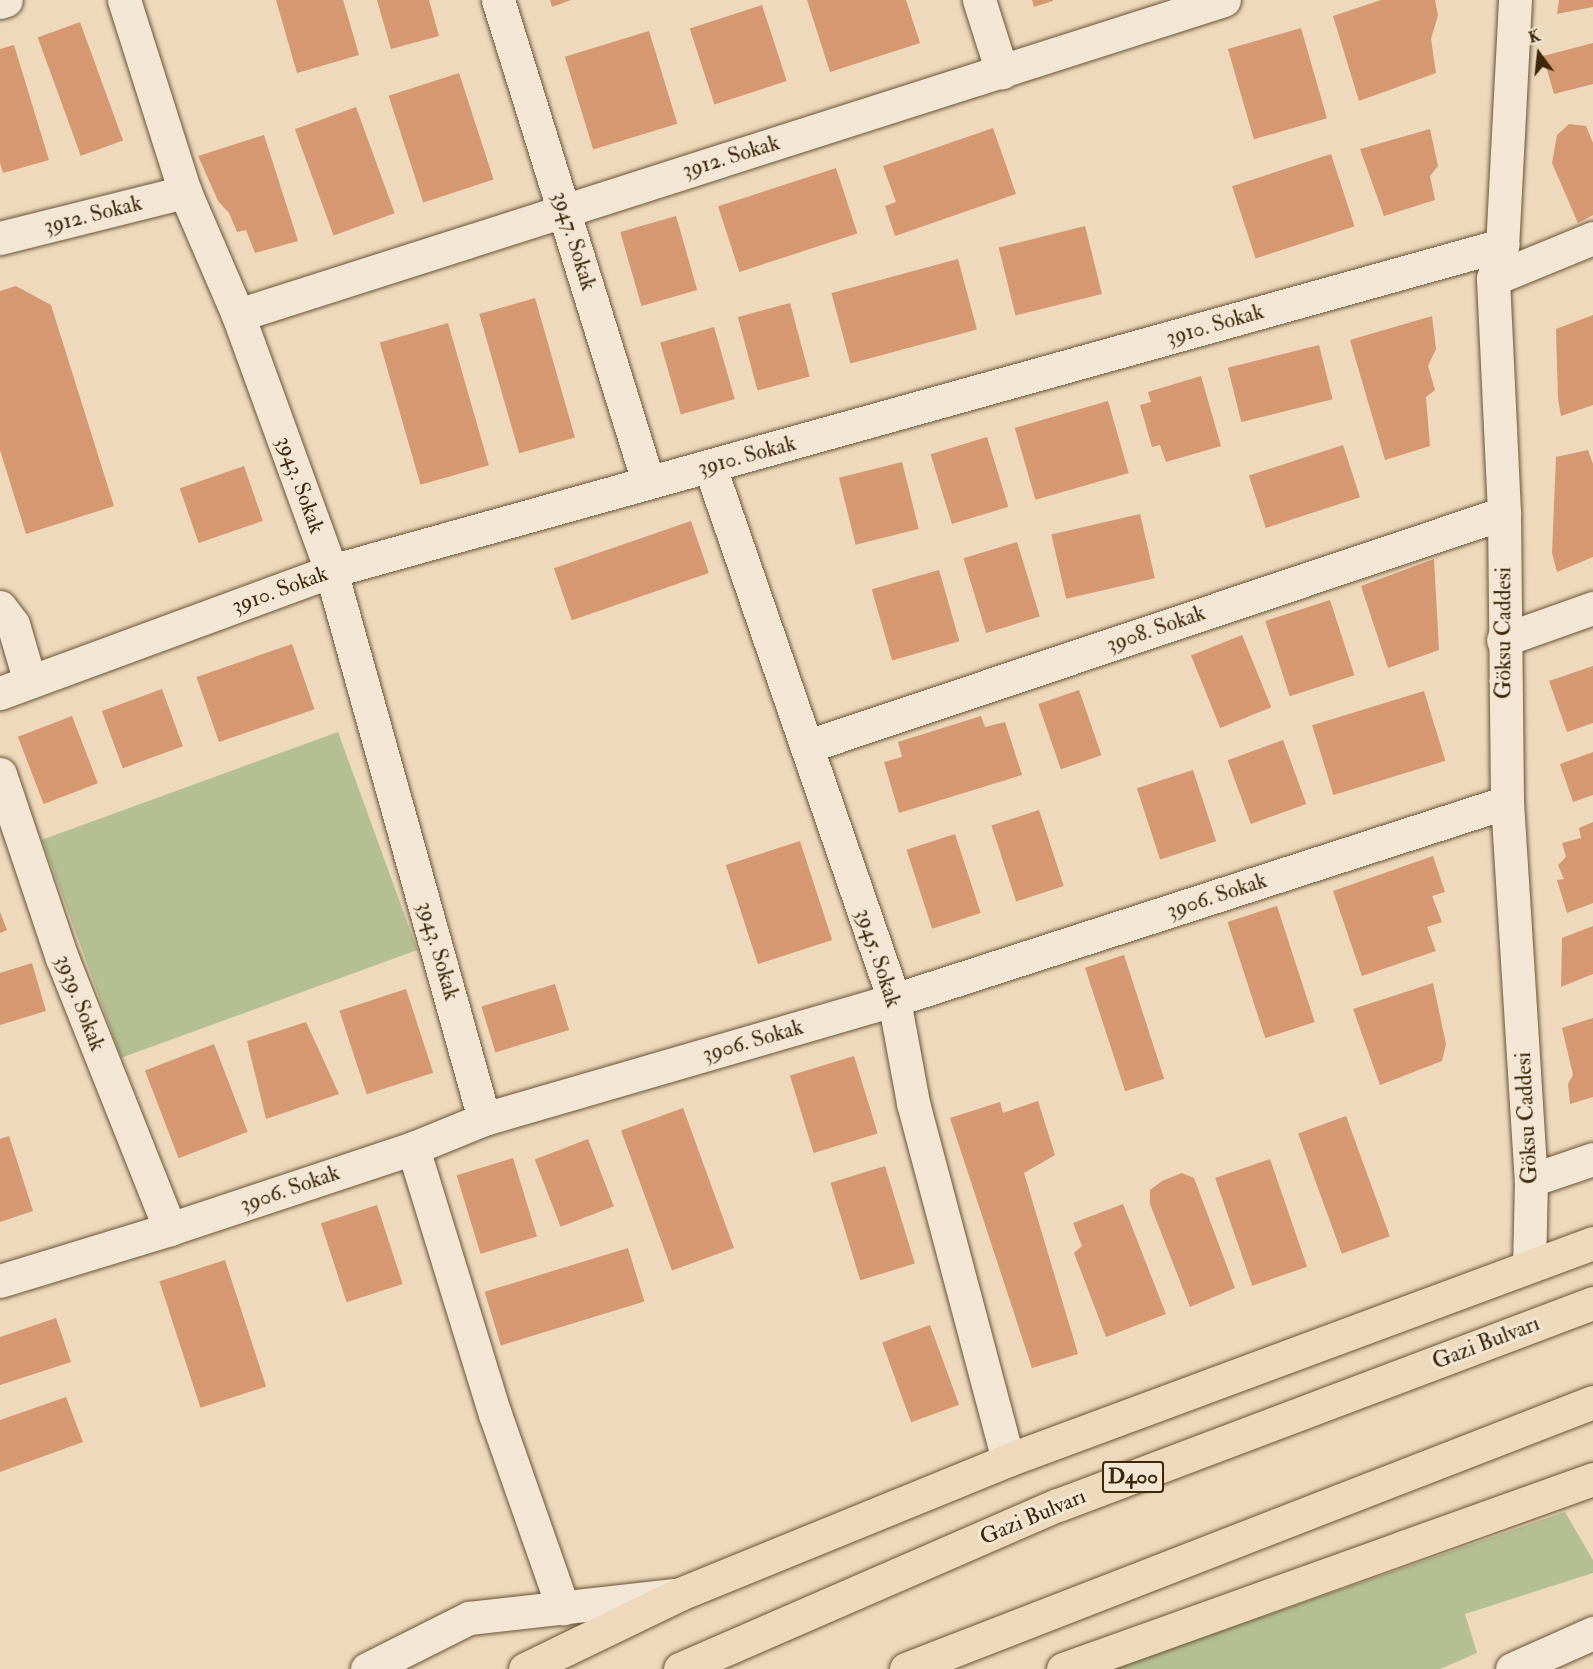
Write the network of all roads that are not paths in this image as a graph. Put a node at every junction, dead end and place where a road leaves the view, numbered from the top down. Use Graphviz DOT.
graph roads {
  1 [pos="6,0"];
  2 [pos="124,0"];
  3 [pos="498,0"];
  4 [pos="979,0"];
  5 [pos="1224,0"];
  6 [pos="1515,0"];
  7 [pos="0,2"];
  8 [pos="1002,72"];
  9 [pos="185,192"];
  10 [pos="565,210"];
  11 [pos="0,238"];
  12 [pos="1593,238"];
  13 [pos="1502,245"];
  14 [pos="1493,279"];
  15 [pos="238,315"];
  16 [pos="710,466"];
  17 [pos="648,483"];
  18 [pos="1504,513"];
  19 [pos="331,571"];
  20 [pos="0,607"];
  21 [pos="1593,608"];
  22 [pos="1503,640"];
  23 [pos="15,687"];
  24 [pos="808,746"];
  25 [pos="0,774"];
  26 [pos="1507,802"];
  27 [pos="894,1000"];
  28 [pos="484,1119"];
  29 [pos="413,1148"];
  30 [pos="1593,1159"];
  31 [pos="1531,1180"];
  32 [pos="170,1229"];
  33 [pos="1593,1243"];
  34 [pos="1529,1266"];
  35 [pos="0,1281"];
  36 [pos="1593,1303"];
  37 [pos="1593,1402"];
  38 [pos="1008,1460"];
  39 [pos="1593,1479"];
  40 [pos="680,1594"];
  41 [pos="563,1608"];
  42 [pos="1593,1633"];
  43 [pos="366,1669"];
  44 [pos="525,1669"];
  45 [pos="680,1669"];
  46 [pos="906,1669"];
  47 [pos="1063,1669"];
  48 [pos="1512,1669"];
  1 -- 7 [label="street"];
  2 -- 9 [label="street, 3943. Sokak"];
  3 -- 10 [label="street, 3947. Sokak"];
  4 -- 8 [label="street"];
  5 -- 8 [label="street, 3912. Sokak"];
  6 -- 13 [label="street, Göksu Caddesi"];
  8 -- 10 [label="street, 3912. Sokak"];
  9 -- 11 [label="street, 3912. Sokak"];
  9 -- 15 [label="street, 3943. Sokak"];
  10 -- 15 [label="street, 3912. Sokak"];
  10 -- 17 [label="street, 3947. Sokak"];
  12 -- 14 [label="street"];
  13 -- 14 [label="street, Göksu Caddesi"];
  13 -- 16 [label="street, 3910. Sokak"];
  14 -- 18 [label="street, Göksu Caddesi"];
  15 -- 19 [label="street, 3943. Sokak"];
  16 -- 17 [label="street, 3910. Sokak"];
  16 -- 24 [label="street, 3945. Sokak"];
  17 -- 19 [label="street, 3910. Sokak"];
  18 -- 22 [label="street, Göksu Caddesi"];
  18 -- 24 [label="street, 3908. Sokak"];
  19 -- 23 [label="street, 3910. Sokak"];
  19 -- 28 [label="street, 3943. Sokak"];
  20 -- 23 [label="street"];
  21 -- 22 [label="street"];
  22 -- 26 [label="street, Göksu Caddesi"];
  24 -- 27 [label="street, 3945. Sokak"];
  25 -- 32 [label="street, 3939. Sokak"];
  26 -- 27 [label="street, 3906. Sokak"];
  26 -- 31 [label="street, Göksu Caddesi"];
  27 -- 28 [label="street, 3906. Sokak"];
  27 -- 38 [label="street, 3945. Sokak"];
  28 -- 29 [label="street, 3906. Sokak"];
  29 -- 32 [label="street, 3906. Sokak"];
  29 -- 41 [label="street"];
  30 -- 31 [label="street"];
  31 -- 34 [label="street, Göksu Caddesi"];
  32 -- 35 [label="street, 3906. Sokak"];
  33 -- 34 [label="highway"];
  34 -- 38 [label="highway"];
  36 -- 45 [label="highway, Gazi Bulvarı / D400"];
  37 -- 46 [label="highway"];
  38 -- 40 [label="highway"];
  39 -- 47 [label="highway"];
  40 -- 41 [label="street"];
  40 -- 44 [label="highway"];
  41 -- 43 [label="street"];
  42 -- 48 [label="street"];
}
